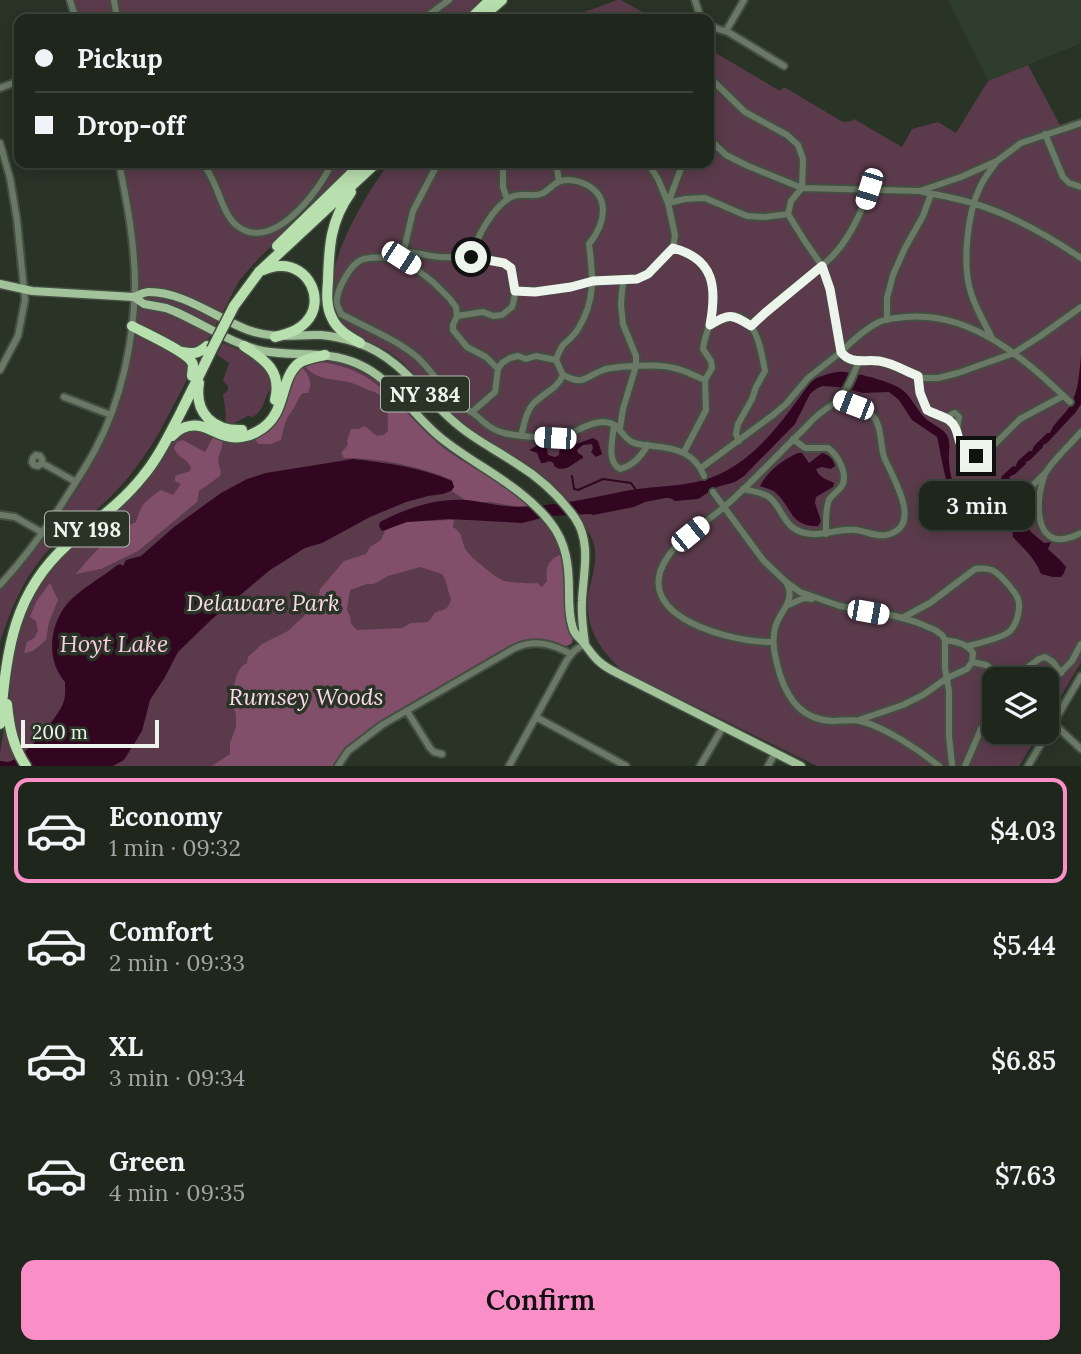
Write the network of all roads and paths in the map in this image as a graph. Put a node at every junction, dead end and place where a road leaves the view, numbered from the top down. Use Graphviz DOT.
graph roads {
  1 [pos="449,0"];
  2 [pos="490,0"];
  3 [pos="502,0"];
  4 [pos="744,0"];
  5 [pos="431,14"];
  6 [pos="475,14"];
  7 [pos="487,14"];
  8 [pos="714,27"];
  9 [pos="726,31"];
  10 [pos="784,66"];
  11 [pos="714,82"];
  12 [pos="1081,123"];
  13 [pos="1045,134"];
  14 [pos="0,143"];
  15 [pos="714,144"];
  16 [pos="997,161"];
  17 [pos="120,168"];
  18 [pos="206,168"];
  19 [pos="330,168"];
  20 [pos="364,168"];
  21 [pos="435,168"];
  22 [pos="503,168"];
  23 [pos="557,168"];
  24 [pos="651,168"];
  25 [pos="681,168"];
  26 [pos="559,181"];
  27 [pos="1081,187"];
  28 [pos="802,188"];
  29 [pos="869,189"];
  30 [pos="920,191"];
  31 [pos="931,194"];
  32 [pos="507,199"];
  33 [pos="668,203"];
  34 [pos="974,203"];
  35 [pos="788,214"];
  36 [pos="673,248"];
  37 [pos="402,254"];
  38 [pos="471,257"];
  39 [pos="1081,258"];
  40 [pos="822,266"];
  41 [pos="259,272"];
  42 [pos="593,281"];
  43 [pos="624,281"];
  44 [pos="0,284"];
  45 [pos="24,290"];
  46 [pos="515,291"];
  47 [pos="134,297"];
  48 [pos="231,305"];
  49 [pos="1081,307"];
  50 [pos="457,316"];
  51 [pos="887,320"];
  52 [pos="710,325"];
  53 [pos="132,326"];
  54 [pos="751,326"];
  55 [pos="275,337"];
  56 [pos="992,340"];
  57 [pos="360,344"];
  58 [pos="244,346"];
  59 [pos="209,348"];
  60 [pos="180,351"];
  61 [pos="841,352"];
  62 [pos="1014,353"];
  63 [pos="325,355"];
  64 [pos="556,360"];
  65 [pos="859,361"];
  66 [pos="636,366"];
  67 [pos="202,369"];
  68 [pos="498,369"];
  69 [pos="0,370"];
  70 [pos="563,375"];
  71 [pos="192,376"];
  72 [pos="918,376"];
  73 [pos="705,380"];
  74 [pos="1063,396"];
  75 [pos="64,397"];
  76 [pos="839,399"];
  77 [pos="1070,402"];
  78 [pos="472,412"];
  79 [pos="111,415"];
  80 [pos="617,426"];
  81 [pos="1081,432"];
  82 [pos="521,436"];
  83 [pos="793,439"];
  84 [pos="739,441"];
  85 [pos="648,445"];
  86 [pos="163,446"];
  87 [pos="684,452"];
  88 [pos="42,463"];
  89 [pos="701,468"];
  90 [pos="1046,471"];
  91 [pos="704,476"];
  92 [pos="76,482"];
  93 [pos="743,489"];
  94 [pos="713,492"];
  95 [pos="723,508"];
  96 [pos="1012,511"];
  97 [pos="0,515"];
  98 [pos="43,533"];
  99 [pos="1081,533"];
  100 [pos="826,534"];
  101 [pos="786,582"];
  102 [pos="0,585"];
  103 [pos="819,600"];
  104 [pos="788,605"];
  105 [pos="902,618"];
  106 [pos="945,640"];
  107 [pos="773,642"];
  108 [pos="585,644"];
  109 [pos="1081,644"];
  110 [pos="968,646"];
  111 [pos="571,654"];
  112 [pos="972,662"];
  113 [pos="0,667"];
  114 [pos="1061,673"];
  115 [pos="947,678"];
  116 [pos="1080,680"];
  117 [pos="3,694"];
  118 [pos="407,711"];
  119 [pos="1059,713"];
  120 [pos="536,718"];
  121 [pos="859,720"];
  122 [pos="0,724"];
  123 [pos="723,727"];
  124 [pos="982,728"];
  125 [pos="1059,729"];
  126 [pos="1041,744"];
  127 [pos="1081,749"];
  128 [pos="775,753"];
  129 [pos="443,754"];
  130 [pos="26,766"];
  131 [pos="338,766"];
  132 [pos="509,766"];
  133 [pos="626,766"];
  134 [pos="700,766"];
  135 [pos="768,766"];
  136 [pos="801,766"];
  137 [pos="939,766"];
  138 [pos="953,766"];
  139 [pos="965,766"];
  140 [pos="1028,766"];
  1 -- 5 [label="street"];
  2 -- 6 [label="highway"];
  3 -- 7 [label="highway"];
  4 -- 9 [label="street"];
  8 -- 9 [label="street"];
  9 -- 10 [label="street"];
  11 -- 28 [label="street"];
  12 -- 13 [label="street"];
  13 -- 16 [label="street"];
  13 -- 27 [label="street"];
  14 -- 45 [label="street"];
  15 -- 28 [label="street"];
  16 -- 30 [label="street"];
  16 -- 34 [label="street"];
  17 -- 47 [label="street"];
  18 -- 19 [label="street"];
  20 -- 41 [label="highway, NY 198"];
  20 -- 48 [label="highway, NY 198"];
  20 -- 57 [label="highway"];
  21 -- 37 [label="street"];
  22 -- 32 [label="street"];
  23 -- 26 [label="street"];
  24 -- 33 [label="street"];
  25 -- 33 [label="street"];
  26 -- 32 [label="street"];
  26 -- 42 [label="street"];
  28 -- 29 [label="street"];
  28 -- 35 [label="street"];
  29 -- 30 [label="street"];
  29 -- 40 [label="street"];
  30 -- 31 [label="street"];
  31 -- 34 [label="street"];
  31 -- 51 [label="street"];
  32 -- 38 [label="street"];
  33 -- 35 [label="street"];
  33 -- 36 [label="street"];
  34 -- 39 [label="street"];
  34 -- 56 [label="street"];
  35 -- 40 [label="street"];
  36 -- 43 [label="street"];
  36 -- 52 [label="street"];
  37 -- 38 [label="street"];
  37 -- 50 [label="street"];
  37 -- 78 [label="street"];
  38 -- 46 [label="street"];
  40 -- 54 [label="street"];
  40 -- 61 [label="street"];
  41 -- 48 [label="highway, NY 198"];
  41 -- 55 [label="highway"];
  42 -- 43 [label="street"];
  42 -- 46 [label="street"];
  42 -- 64 [label="street"];
  43 -- 66 [label="street"];
  44 -- 45 [label="main road, NY 384"];
  45 -- 47 [label="main road, NY 384"];
  45 -- 69 [label="street"];
  46 -- 50 [label="street"];
  47 -- 53 [label="street"];
  47 -- 55 [label="main road, NY 384"];
  47 -- 58 [label="main road, NY 384"];
  48 -- 59 [label="highway, NY 198, bridge"];
  49 -- 62 [label="street"];
  50 -- 68 [label="street"];
  51 -- 56 [label="street"];
  51 -- 61 [label="street"];
  52 -- 54 [label="street"];
  52 -- 73 [label="street"];
  53 -- 60 [label="highway"];
  53 -- 79 [label="street"];
  54 -- 84 [label="street"];
  55 -- 57 [label="main road, NY 384"];
  56 -- 62 [label="street"];
  57 -- 108 [label="main road, NY 384"];
  58 -- 63 [label="main road, NY 384"];
  58 -- 67 [label="highway"];
  59 -- 60 [label="highway"];
  59 -- 67 [label="highway, NY 198"];
  59 -- 71 [label="highway, NY 198"];
  60 -- 71 [label="highway"];
  61 -- 65 [label="street"];
  61 -- 84 [label="street"];
  62 -- 72 [label="street"];
  62 -- 74 [label="street"];
  63 -- 86 [label="highway"];
  63 -- 108 [label="main road, NY 384"];
  64 -- 68 [label="street"];
  64 -- 70 [label="street"];
  65 -- 72 [label="street"];
  65 -- 76 [label="street"];
  66 -- 70 [label="street"];
  66 -- 73 [label="street"];
  66 -- 80 [label="street"];
  67 -- 86 [label="highway, NY 198"];
  68 -- 78 [label="street"];
  70 -- 82 [label="street"];
  71 -- 113 [label="highway, NY 198"];
  72 -- 74 [label="street"];
  73 -- 87 [label="street"];
  74 -- 77 [label="street"];
  75 -- 79 [label="street"];
  76 -- 83 [label="street"];
  76 -- 100 [label="street"];
  78 -- 82 [label="street"];
  79 -- 92 [label="street"];
  80 -- 82 [label="street"];
  80 -- 85 [label="street"];
  80 -- 85 [label="street"];
  81 -- 90 [label="street"];
  83 -- 93 [label="street"];
  83 -- 100 [label="street"];
  84 -- 89 [label="street"];
  85 -- 87 [label="street"];
  86 -- 117 [label="highway, NY 198"];
  87 -- 89 [label="street"];
  88 -- 92 [label="street"];
  89 -- 91 [label="street"];
  90 -- 96 [label="street"];
  90 -- 99 [label="street"];
  92 -- 98 [label="street"];
  93 -- 95 [label="street"];
  93 -- 100 [label="street"];
  94 -- 95 [label="street"];
  95 -- 101 [label="street"];
  95 -- 107 [label="street"];
  97 -- 98 [label="street"];
  98 -- 102 [label="street"];
  101 -- 103 [label="street"];
  101 -- 104 [label="street"];
  103 -- 104 [label="street"];
  103 -- 105 [label="street"];
  104 -- 107 [label="street"];
  105 -- 106 [label="street"];
  105 -- 110 [label="street"];
  106 -- 110 [label="street"];
  106 -- 115 [label="street"];
  107 -- 121 [label="street"];
  108 -- 111 [label="street"];
  108 -- 123 [label="main road, NY 384"];
  109 -- 114 [label="street"];
  110 -- 112 [label="street"];
  111 -- 118 [label="street"];
  111 -- 120 [label="street"];
  112 -- 114 [label="street"];
  112 -- 115 [label="street"];
  115 -- 121 [label="street"];
  115 -- 138 [label="street"];
  116 -- 119 [label="street"];
  117 -- 122 [label="highway, NY 198"];
  117 -- 130 [label="highway"];
  118 -- 129 [label="street"];
  118 -- 131 [label="street"];
  120 -- 132 [label="street"];
  120 -- 133 [label="street"];
  121 -- 137 [label="street"];
  123 -- 128 [label="main road, NY 384"];
  123 -- 134 [label="street"];
  124 -- 139 [label="street"];
  125 -- 127 [label="street"];
  126 -- 140 [label="street"];
  128 -- 135 [label="street"];
  128 -- 136 [label="main road, NY 384"];
}
